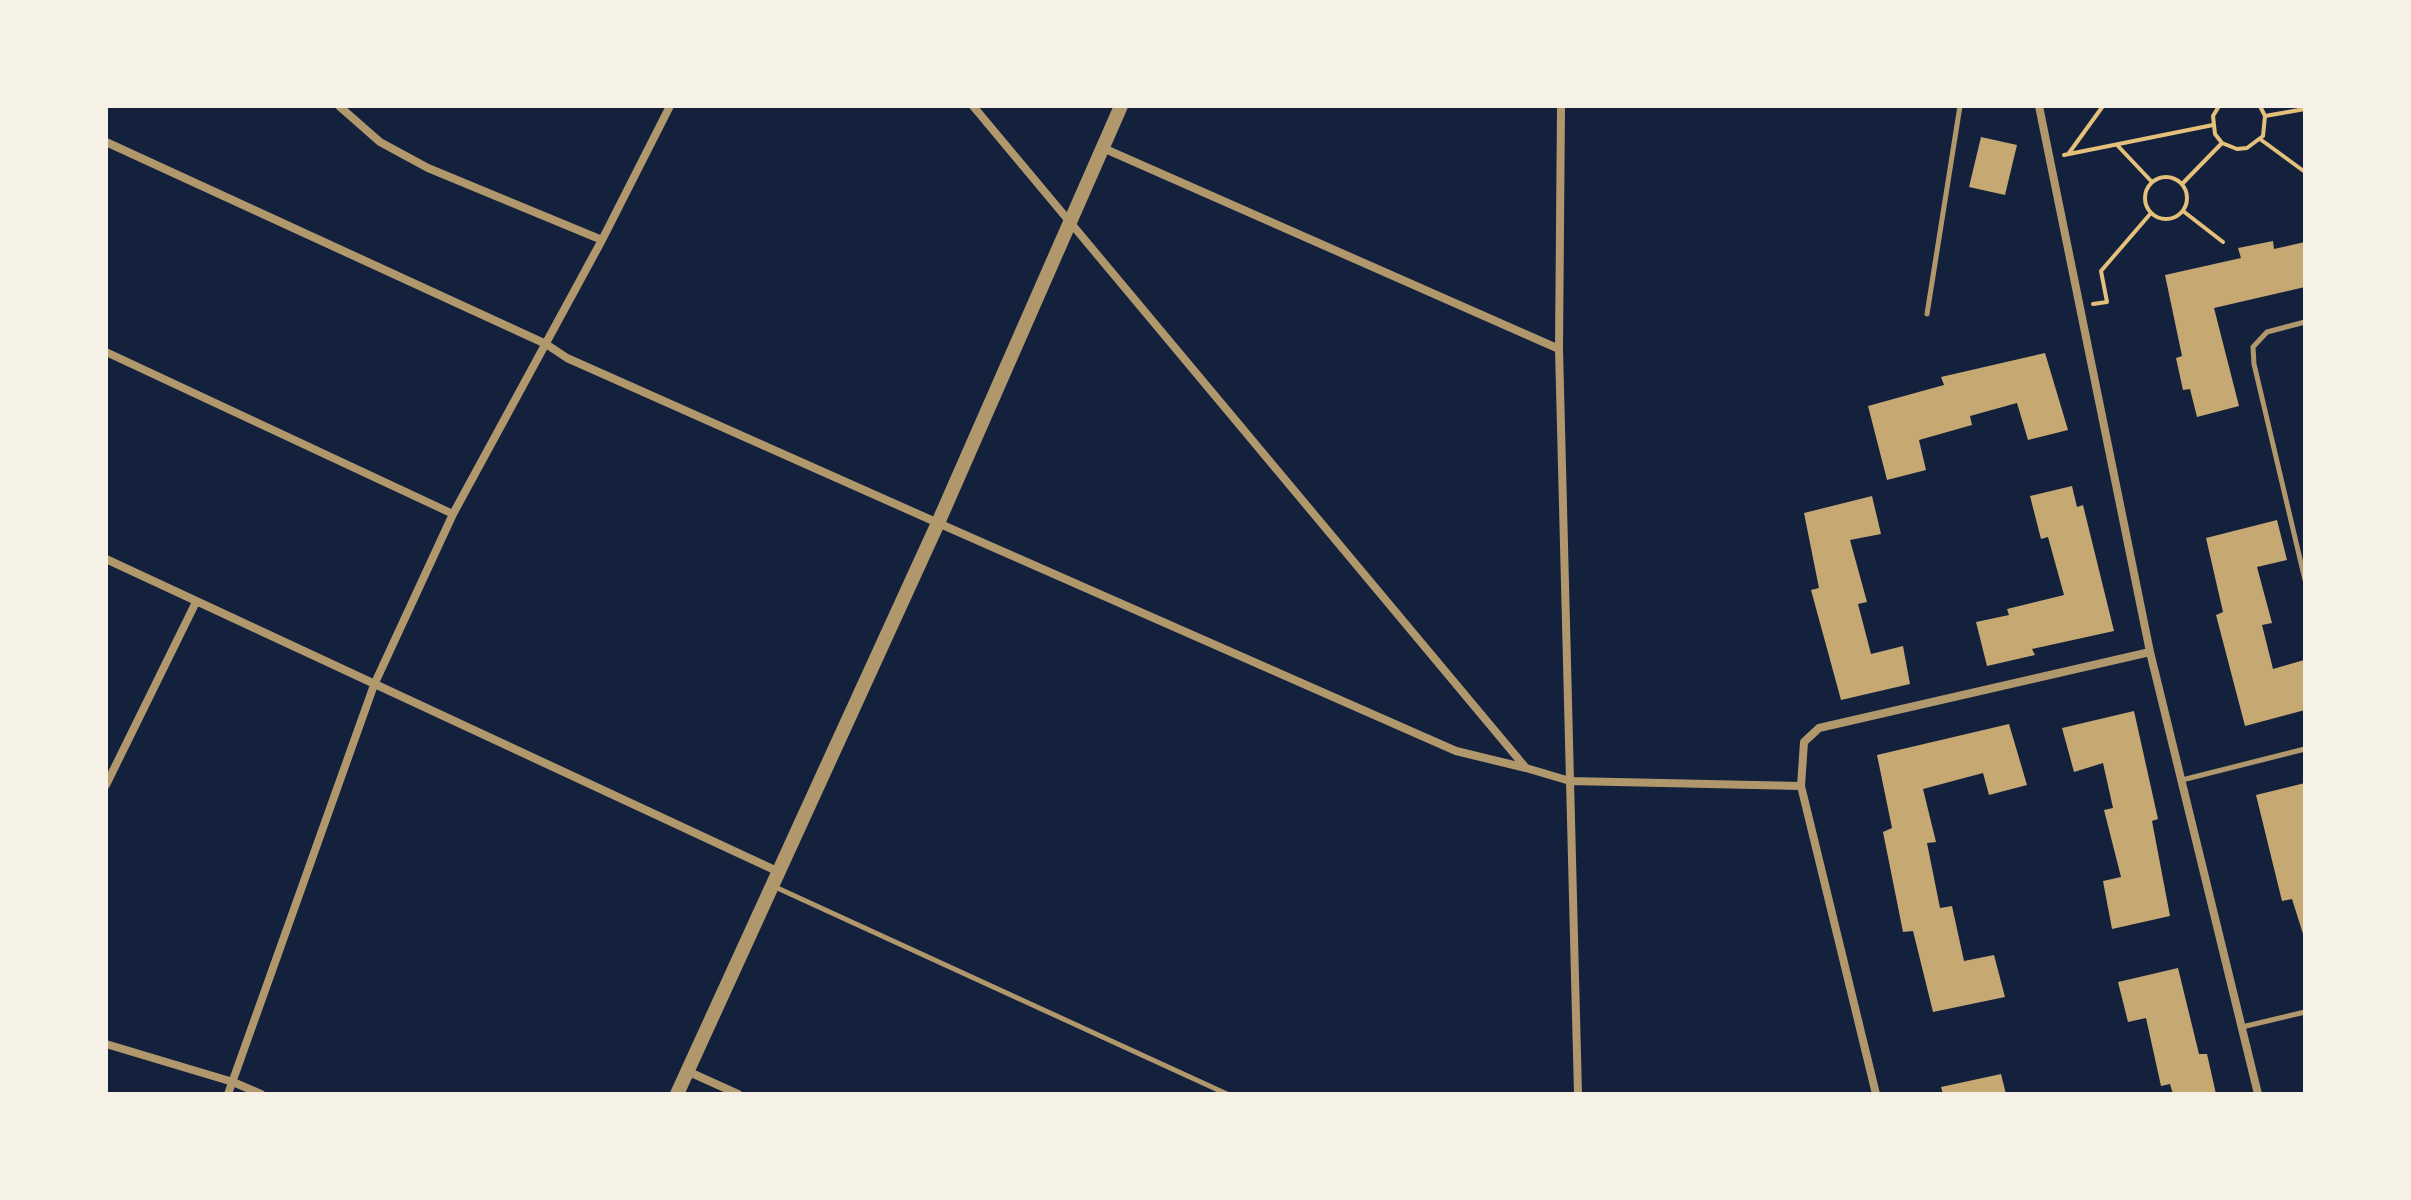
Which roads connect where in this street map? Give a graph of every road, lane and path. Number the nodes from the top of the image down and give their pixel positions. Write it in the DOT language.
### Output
graph roads {
  1 [pos="339,106"];
  2 [pos="670,106"];
  3 [pos="973,106"];
  4 [pos="1121,106"];
  5 [pos="1561,106"];
  6 [pos="1960,106"];
  7 [pos="2036,106"];
  8 [pos="2103,106"];
  9 [pos="2260,106"];
  10 [pos="2217,107"];
  11 [pos="2305,109"];
  12 [pos="2265,116"];
  13 [pos="2213,125"];
  14 [pos="2260,139"];
  15 [pos="106,142"];
  16 [pos="2222,143"];
  17 [pos="2117,145"];
  18 [pos="1103,148"];
  19 [pos="2068,155"];
  20 [pos="2050,157"];
  21 [pos="2305,172"];
  22 [pos="2152,182"];
  23 [pos="2182,184"];
  24 [pos="2183,211"];
  25 [pos="2151,213"];
  26 [pos="1071,222"];
  27 [pos="602,240"];
  28 [pos="2223,242"];
  29 [pos="2081,307"];
  30 [pos="1927,314"];
  31 [pos="2305,322"];
  32 [pos="546,344"];
  33 [pos="1559,349"];
  34 [pos="106,352"];
  35 [pos="453,514"];
  36 [pos="938,523"];
  37 [pos="106,559"];
  38 [pos="2305,580"];
  39 [pos="196,602"];
  40 [pos="2150,652"];
  41 [pos="374,685"];
  42 [pos="2305,749"];
  43 [pos="1526,768"];
  44 [pos="2182,780"];
  45 [pos="1570,781"];
  46 [pos="106,785"];
  47 [pos="1801,786"];
  48 [pos="776,879"];
  49 [pos="2305,1012"];
  50 [pos="2242,1027"];
  51 [pos="106,1044"];
  52 [pos="687,1071"];
  53 [pos="233,1082"];
  54 [pos="228,1094"];
  55 [pos="261,1094"];
  56 [pos="677,1094"];
  57 [pos="738,1094"];
  58 [pos="1227,1094"];
  59 [pos="1578,1094"];
  60 [pos="1876,1094"];
  61 [pos="2258,1094"];
  1 -- 27 [label="street"];
  2 -- 27 [label="street"];
  3 -- 26 [label="street"];
  4 -- 18 [label="street"];
  5 -- 33 [label="street"];
  6 -- 30 [label="lane"];
  7 -- 20 [label="street"];
  8 -- 19 [label="path"];
  9 -- 12 [label="path"];
  10 -- 13 [label="path"];
  11 -- 12 [label="path"];
  12 -- 14 [label="path"];
  13 -- 16 [label="path"];
  13 -- 17 [label="path"];
  14 -- 16 [label="path"];
  14 -- 21 [label="path"];
  15 -- 32 [label="street"];
  16 -- 23 [label="path"];
  17 -- 19 [label="path"];
  17 -- 22 [label="path"];
  18 -- 26 [label="street"];
  18 -- 33 [label="street"];
  19 -- 20 [label="path"];
  20 -- 29 [label="street"];
  22 -- 23 [label="path"];
  22 -- 25 [label="path"];
  23 -- 24 [label="path"];
  24 -- 25 [label="path"];
  24 -- 28 [label="path"];
  25 -- 29 [label="path"];
  26 -- 36 [label="street"];
  26 -- 43 [label="street"];
  27 -- 32 [label="street"];
  29 -- 40 [label="street"];
  31 -- 38 [label="lane"];
  32 -- 35 [label="street"];
  32 -- 36 [label="street"];
  33 -- 45 [label="street"];
  34 -- 35 [label="street"];
  35 -- 41 [label="street"];
  36 -- 43 [label="street"];
  36 -- 48 [label="street"];
  37 -- 39 [label="street"];
  39 -- 41 [label="street"];
  39 -- 46 [label="street"];
  40 -- 44 [label="street"];
  40 -- 47 [label="street"];
  41 -- 48 [label="street"];
  41 -- 53 [label="street"];
  42 -- 44 [label="lane"];
  43 -- 45 [label="street"];
  44 -- 50 [label="street"];
  45 -- 47 [label="street"];
  45 -- 59 [label="street"];
  47 -- 60 [label="street"];
  48 -- 52 [label="street"];
  48 -- 58 [label="lane"];
  49 -- 50 [label="lane"];
  50 -- 61 [label="street"];
  51 -- 53 [label="street"];
  52 -- 56 [label="street"];
  52 -- 57 [label="street"];
  53 -- 54 [label="street"];
  53 -- 55 [label="street"];
}
